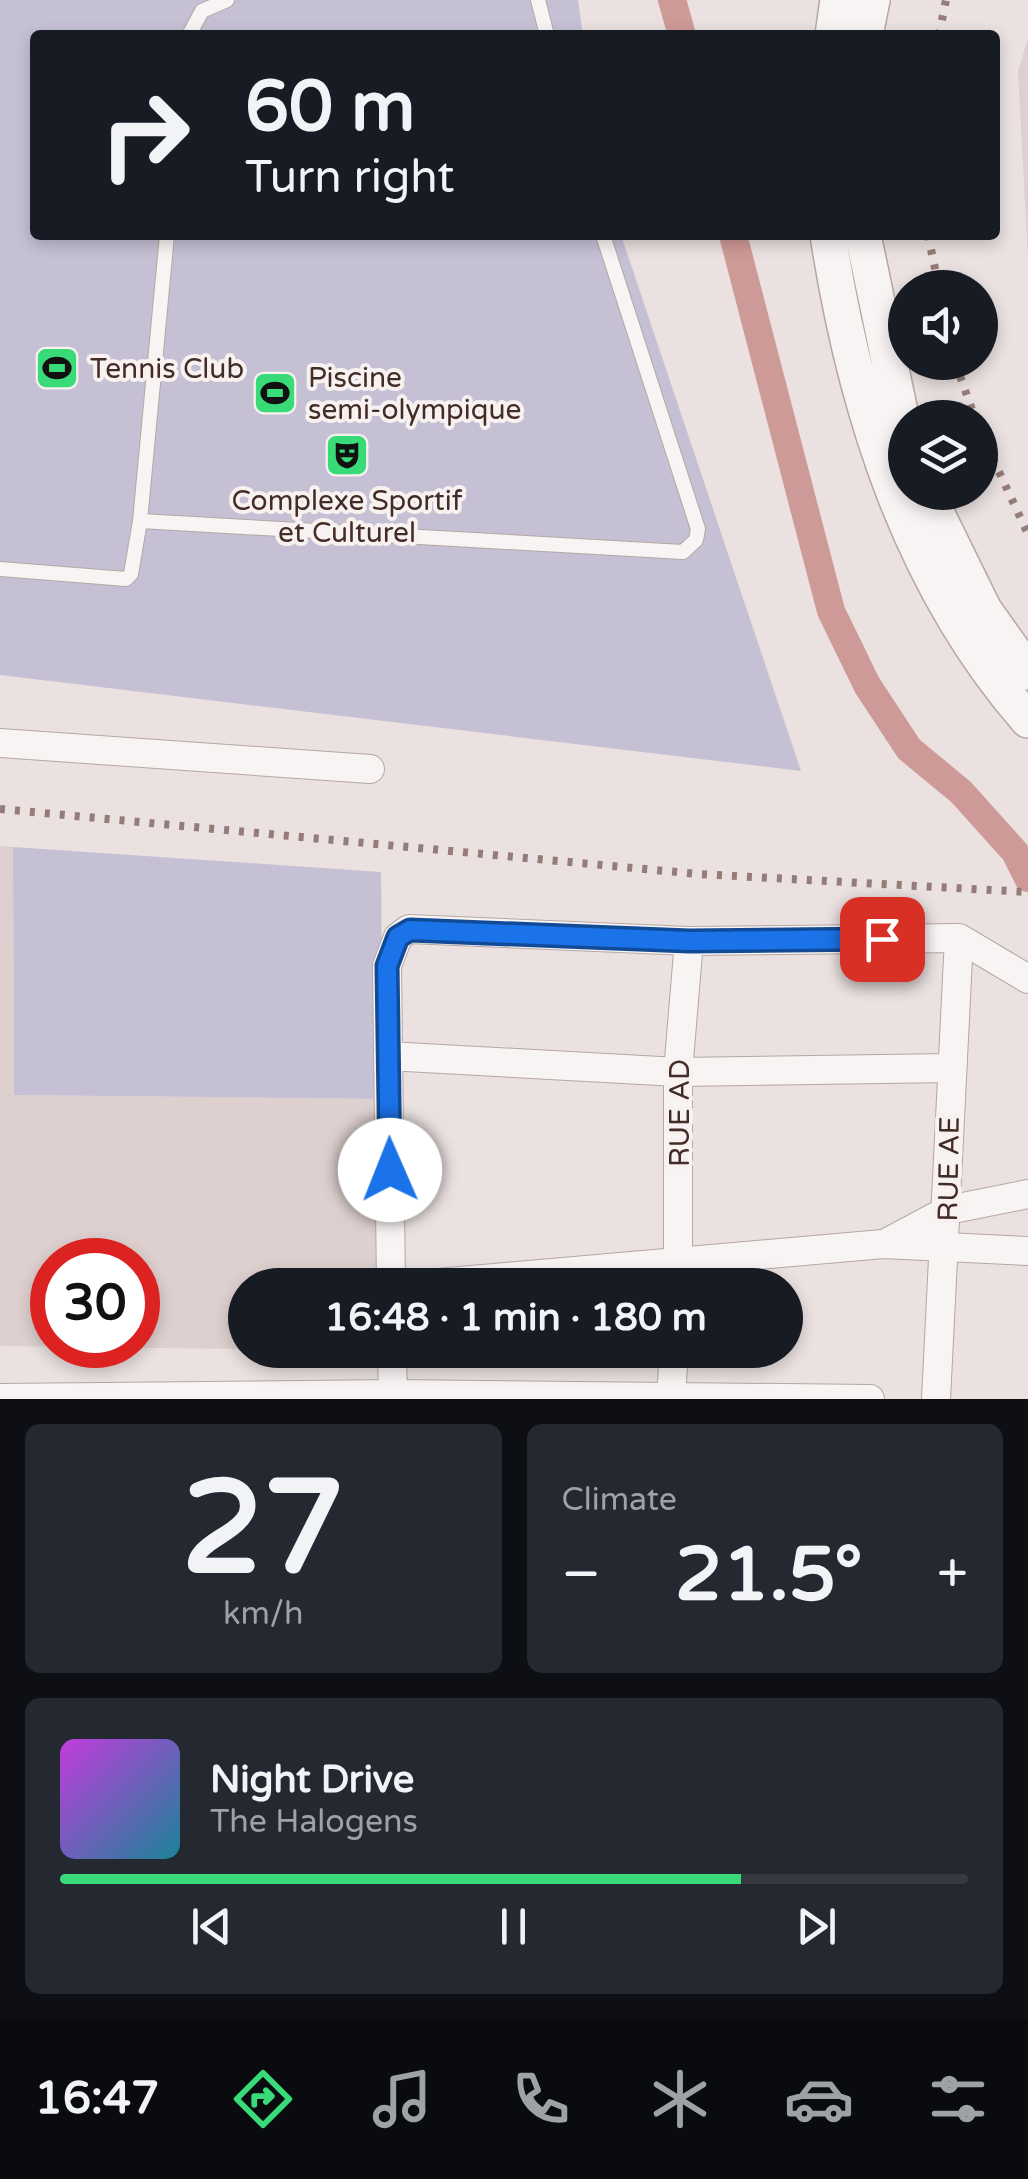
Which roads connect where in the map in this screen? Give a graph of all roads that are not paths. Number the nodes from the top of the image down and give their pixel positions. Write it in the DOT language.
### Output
graph roads {
  1 [pos="226,0"];
  2 [pos="538,0"];
  3 [pos="838,0"];
  4 [pos="872,0"];
  5 [pos="192,30"];
  6 [pos="546,30"];
  7 [pos="833,30"];
  8 [pos="866,30"];
  9 [pos="167,240"];
  10 [pos="605,240"];
  11 [pos="829,240"];
  12 [pos="864,240"];
  13 [pos="897,400"];
  14 [pos="935,510"];
  15 [pos="140,521"];
  16 [pos="0,570"];
  17 [pos="1028,672"];
  18 [pos="1028,720"];
  19 [pos="0,743"];
  20 [pos="370,769"];
  21 [pos="959,938"];
  22 [pos="689,941"];
  23 [pos="1028,979"];
  24 [pos="388,1056"];
  25 [pos="950,1068"];
  26 [pos="678,1072"];
  27 [pos="1028,1194"];
  28 [pos="948,1210"];
  29 [pos="883,1244"];
  30 [pos="945,1249"];
  31 [pos="1028,1251"];
  32 [pos="392,1268"];
  33 [pos="679,1268"];
  34 [pos="720,1268"];
  35 [pos="392,1368"];
  36 [pos="673,1368"];
  37 [pos="393,1396"];
  38 [pos="671,1397"];
  39 [pos="0,1398"];
  40 [pos="870,1399"];
  41 [pos="936,1399"];
  1 -- 5 [label="lane"];
  2 -- 6 [label="lane"];
  3 -- 7 [label="street"];
  4 -- 8 [label="street"];
  9 -- 15 [label="lane"];
  10 -- 15 [label="lane"];
  11 -- 18 [label="street"];
  12 -- 13 [label="street"];
  14 -- 17 [label="street"];
  15 -- 16 [label="lane"];
  19 -- 20 [label="street"];
  21 -- 22 [label="street"];
  21 -- 23 [label="street"];
  21 -- 25 [label="street, RUE AE"];
  22 -- 24 [label="street"];
  22 -- 26 [label="street, RUE AD"];
  24 -- 26 [label="street"];
  24 -- 32 [label="street"];
  25 -- 26 [label="street"];
  25 -- 28 [label="street, RUE AE"];
  26 -- 33 [label="street, RUE AD"];
  27 -- 28 [label="street"];
  28 -- 29 [label="street"];
  28 -- 30 [label="street, RUE AE"];
  29 -- 30 [label="street"];
  29 -- 34 [label="street"];
  30 -- 31 [label="street"];
  30 -- 41 [label="street, RUE AE"];
  35 -- 37 [label="street"];
  36 -- 38 [label="street"];
  37 -- 38 [label="street"];
  37 -- 39 [label="street"];
  38 -- 40 [label="street"];
}
